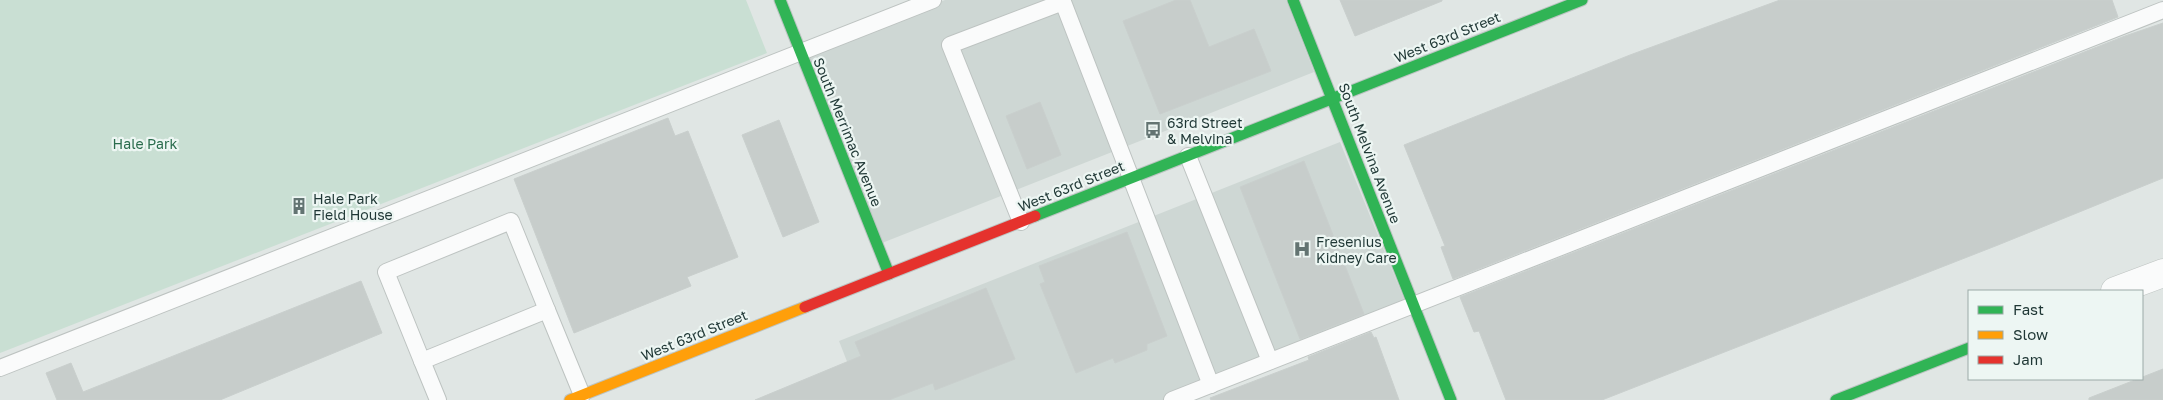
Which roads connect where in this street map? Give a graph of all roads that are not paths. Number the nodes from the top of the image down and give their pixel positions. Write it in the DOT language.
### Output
graph roads {
  1 [pos="780,0"];
  2 [pos="933,0"];
  3 [pos="1293,0"];
  4 [pos="1582,0"];
  5 [pos="2163,10"];
  6 [pos="801,52"];
  7 [pos="1332,99"];
  8 [pos="1188,156"];
  9 [pos="1132,178"];
  10 [pos="1021,222"];
  11 [pos="2163,273"];
  12 [pos="889,274"];
  13 [pos="2118,290"];
  14 [pos="1413,305"];
  15 [pos="547,310"];
  16 [pos="1968,348"];
  17 [pos="422,361"];
  18 [pos="1270,361"];
  19 [pos="0,368"];
  20 [pos="1212,385"];
  21 [pos="576,398"];
  22 [pos="438,400"];
  23 [pos="1172,400"];
  24 [pos="1451,400"];
  25 [pos="1836,400"];
  1 -- 6 [label="main road, South Merrimac Avenue"];
  2 -- 6 [label="lane"];
  3 -- 7 [label="main road, South Melvina Avenue"];
  4 -- 7 [label="main road, West 63rd Street"];
  5 -- 14 [label="lane"];
  6 -- 12 [label="main road, South Merrimac Avenue"];
  6 -- 19 [label="lane"];
  7 -- 8 [label="main road, West 63rd Street"];
  7 -- 14 [label="main road, South Melvina Avenue"];
  8 -- 9 [label="main road, West 63rd Street"];
  8 -- 18 [label="lane"];
  9 -- 10 [label="main road, West 63rd Street"];
  9 -- 10 [label="lane"];
  9 -- 20 [label="lane"];
  10 -- 12 [label="main road, West 63rd Street"];
  11 -- 13 [label="street"];
  12 -- 21 [label="main road, West 63rd Street"];
  14 -- 18 [label="lane"];
  14 -- 24 [label="main road, South Melvina Avenue"];
  15 -- 17 [label="lane"];
  15 -- 17 [label="lane"];
  15 -- 21 [label="lane"];
  16 -- 25 [label="main road"];
  17 -- 22 [label="lane"];
  18 -- 20 [label="lane"];
  20 -- 23 [label="lane"];
}
